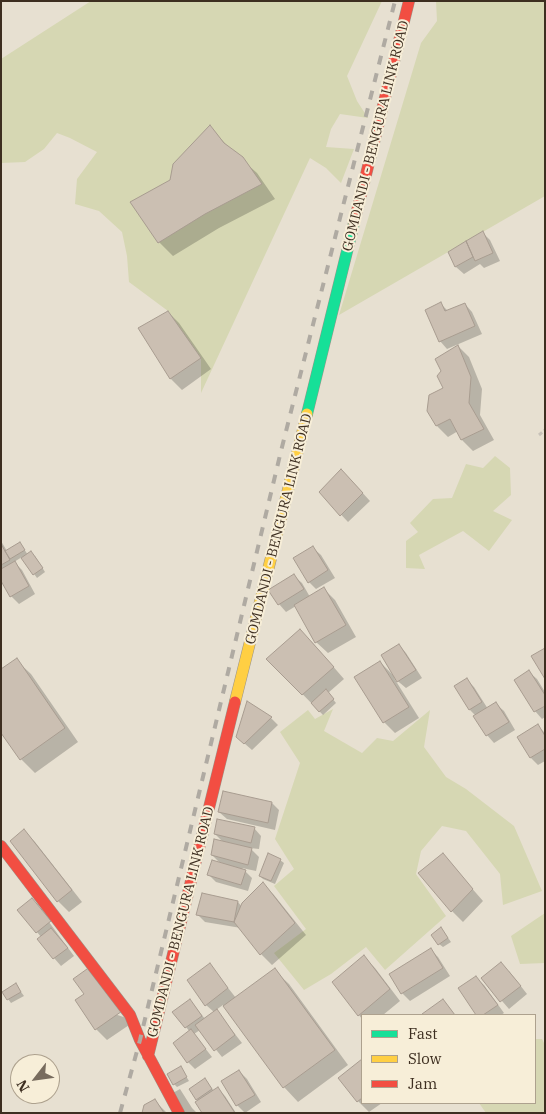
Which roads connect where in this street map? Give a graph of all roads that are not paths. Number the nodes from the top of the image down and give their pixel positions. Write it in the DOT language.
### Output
graph roads {
  1 [pos="410,1"];
  2 [pos="1,846"];
  3 [pos="148,1056"];
  4 [pos="179,1113"];
  1 -- 3 [label="main road, GOMDANDI - BENGURA LINK ROAD"];
  2 -- 3 [label="main road"];
  3 -- 4 [label="main road"];
}
